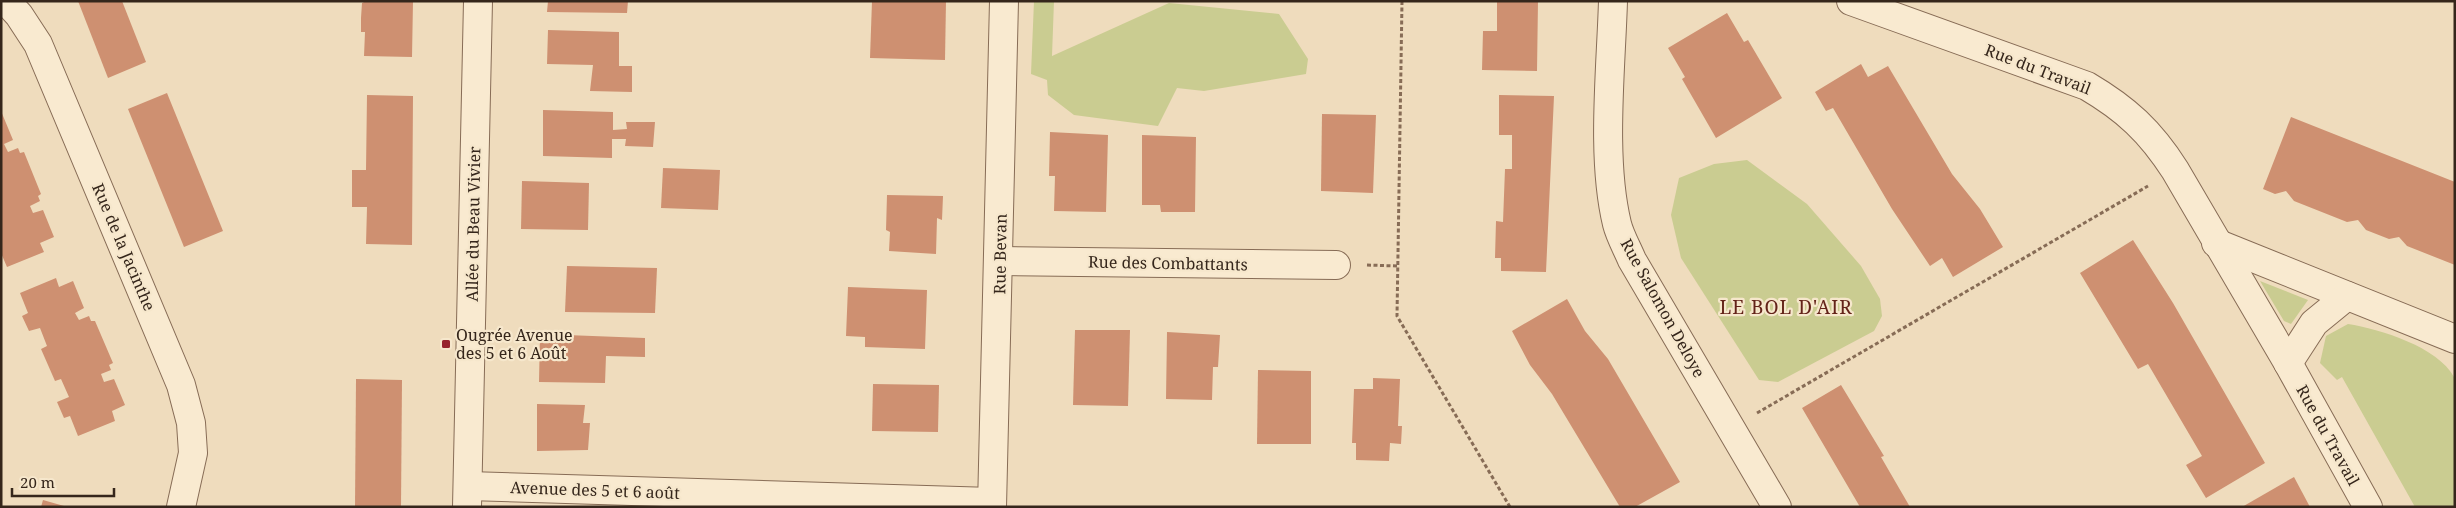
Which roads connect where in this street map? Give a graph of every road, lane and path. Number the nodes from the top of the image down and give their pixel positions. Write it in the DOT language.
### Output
graph roads {
  1 [pos="6,1"];
  2 [pos="478,1"];
  3 [pos="1004,1"];
  4 [pos="1402,1"];
  5 [pos="1613,1"];
  6 [pos="1851,1"];
  7 [pos="2175,170"];
  8 [pos="2216,243"];
  9 [pos="1000,261"];
  10 [pos="1336,265"];
  11 [pos="2347,296"];
  12 [pos="2455,339"];
  13 [pos="2288,363"];
  14 [pos="1731,428"];
  15 [pos="467,496"];
  16 [pos="992,504"];
  17 [pos="180,507"];
  18 [pos="1510,507"];
  19 [pos="1777,507"];
  20 [pos="2368,507"];
  1 -- 17 [label="street, Rue de la Jacinthe"];
  2 -- 15 [label="street, Allée du Beau Vivier"];
  3 -- 9 [label="street, Rue Bevan"];
  4 -- 18 [label="path"];
  5 -- 14 [label="street, Rue Salomon Deloye"];
  6 -- 7 [label="street, Rue du Travail"];
  7 -- 8 [label="street, Rue du Travail"];
  7 -- 14 [label="path"];
  8 -- 11 [label="street"];
  8 -- 13 [label="street, Rue du Travail"];
  9 -- 10 [label="street, Rue des Combattants"];
  9 -- 16 [label="street, Rue Bevan"];
  11 -- 12 [label="street"];
  11 -- 13 [label="street"];
  13 -- 20 [label="street, Rue du Travail"];
  14 -- 19 [label="street, Rue Salomon Deloye"];
  15 -- 16 [label="street, Avenue des 5 et 6 août"];
}
